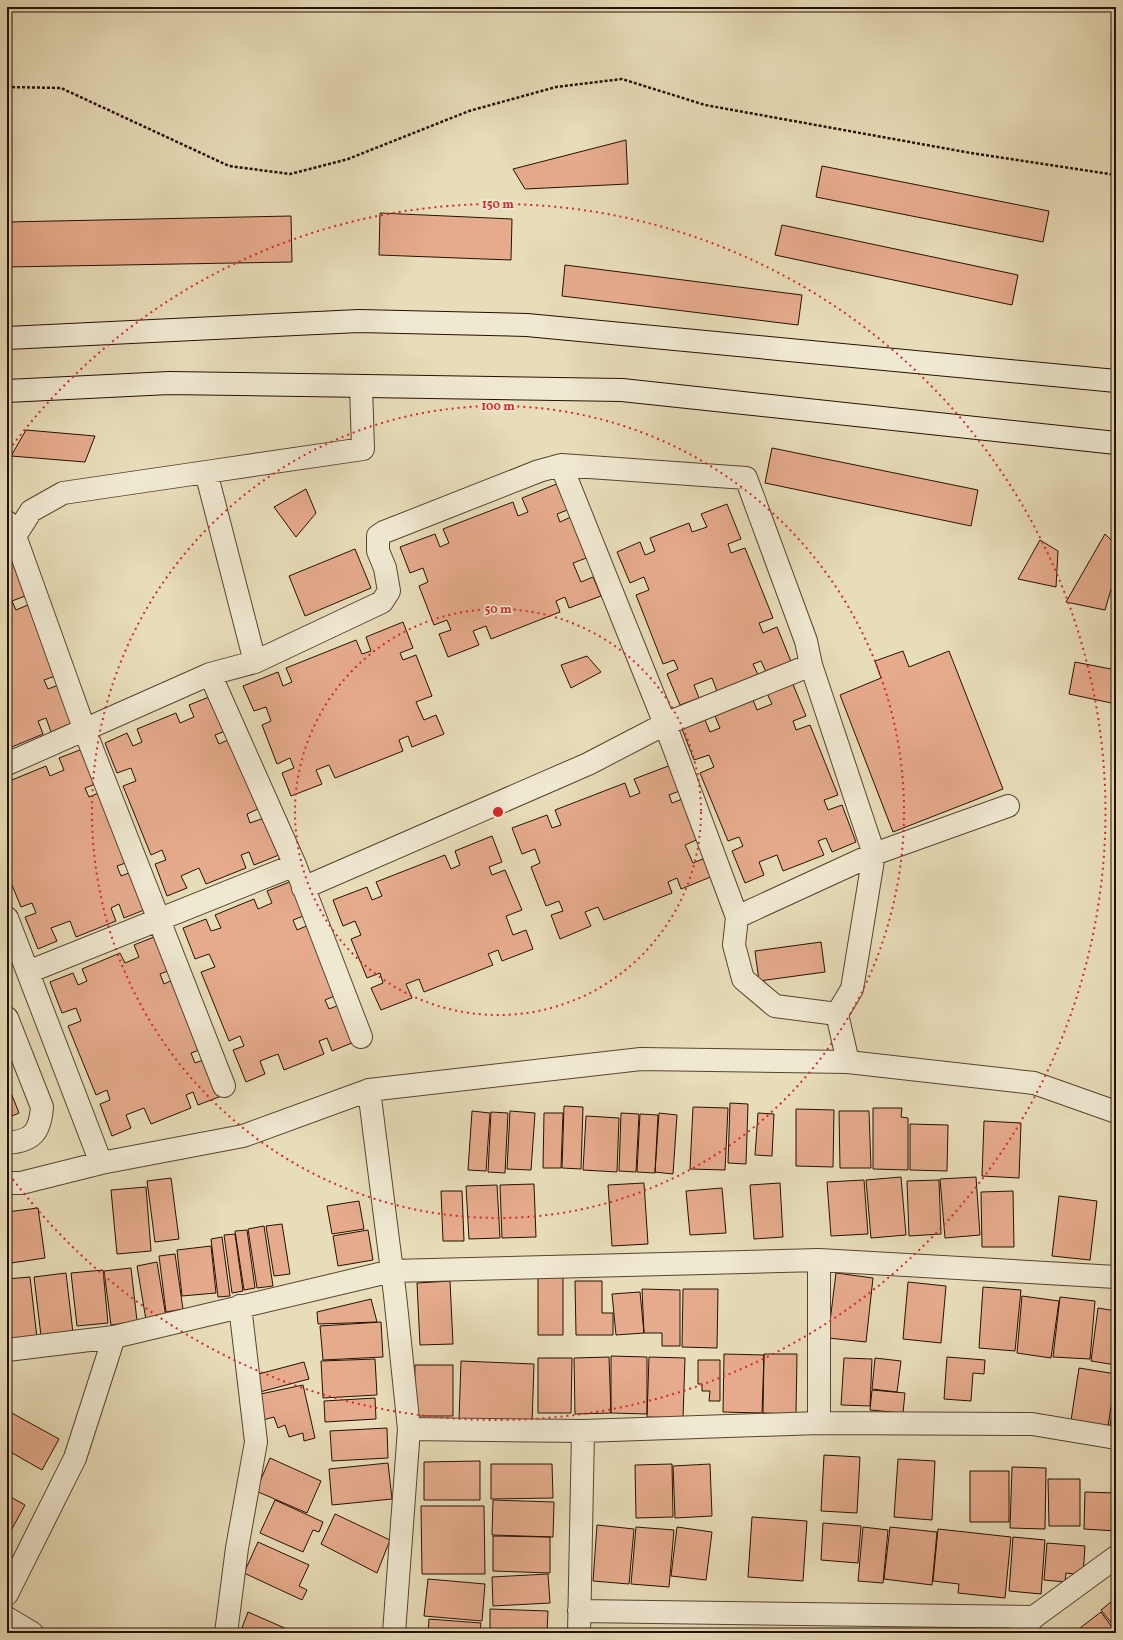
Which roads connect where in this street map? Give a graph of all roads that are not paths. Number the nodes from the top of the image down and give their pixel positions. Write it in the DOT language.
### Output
graph roads {
  1 [pos="7,338"];
  2 [pos="1116,381"];
  3 [pos="361,386"];
  4 [pos="7,391"];
  5 [pos="1116,443"];
  6 [pos="560,465"];
  7 [pos="206,472"];
  8 [pos="10,533"];
  9 [pos="255,662"];
  10 [pos="811,665"];
  11 [pos="210,674"];
  12 [pos="665,724"];
  13 [pos="84,731"];
  14 [pos="7,764"];
  15 [pos="1008,806"];
  16 [pos="874,854"];
  17 [pos="295,865"];
  18 [pos="303,888"];
  19 [pos="738,917"];
  20 [pos="7,918"];
  21 [pos="159,920"];
  22 [pos="28,972"];
  23 [pos="837,1014"];
  24 [pos="7,1018"];
  25 [pos="361,1037"];
  26 [pos="848,1062"];
  27 [pos="224,1086"];
  28 [pos="369,1090"];
  29 [pos="1116,1112"];
  30 [pos="7,1143"];
  31 [pos="101,1163"];
  32 [pos="7,1183"];
  33 [pos="819,1260"];
  34 [pos="392,1271"];
  35 [pos="1116,1277"];
  36 [pos="240,1306"];
  37 [pos="114,1337"];
  38 [pos="7,1350"];
  39 [pos="820,1423"];
  40 [pos="409,1429"];
  41 [pos="583,1431"];
  42 [pos="1116,1438"];
  43 [pos="1116,1557"];
  44 [pos="7,1594"];
  45 [pos="579,1611"];
  46 [pos="1034,1617"];
  47 [pos="7,1618"];
  48 [pos="32,1633"];
  49 [pos="226,1633"];
  50 [pos="394,1633"];
  51 [pos="579,1633"];
  52 [pos="1020,1633"];
  1 -- 2 [label="street"];
  3 -- 4 [label="street"];
  3 -- 5 [label="street"];
  3 -- 7 [label="street"];
  6 -- 9 [label="street"];
  6 -- 10 [label="street"];
  6 -- 12 [label="street"];
  7 -- 8 [label="street"];
  7 -- 9 [label="street"];
  8 -- 13 [label="street"];
  9 -- 11 [label="street"];
  10 -- 12 [label="street"];
  10 -- 16 [label="street"];
  11 -- 13 [label="street"];
  11 -- 17 [label="street"];
  12 -- 18 [label="street"];
  12 -- 19 [label="street"];
  13 -- 14 [label="street"];
  13 -- 21 [label="street"];
  15 -- 16 [label="street"];
  16 -- 19 [label="street"];
  16 -- 23 [label="street"];
  17 -- 18 [label="street"];
  17 -- 21 [label="street"];
  18 -- 25 [label="street"];
  19 -- 23 [label="street"];
  20 -- 22 [label="street"];
  21 -- 22 [label="street"];
  21 -- 27 [label="street"];
  22 -- 31 [label="street"];
  23 -- 26 [label="street"];
  24 -- 30 [label="street"];
  26 -- 28 [label="street"];
  26 -- 29 [label="street"];
  28 -- 31 [label="street"];
  28 -- 34 [label="street"];
  31 -- 32 [label="street"];
  33 -- 34 [label="street"];
  33 -- 35 [label="street"];
  33 -- 39 [label="street"];
  34 -- 36 [label="street"];
  34 -- 40 [label="street"];
  36 -- 37 [label="street"];
  36 -- 49 [label="street"];
  37 -- 38 [label="street"];
  37 -- 44 [label="street"];
  39 -- 41 [label="street"];
  39 -- 42 [label="street"];
  40 -- 41 [label="street"];
  40 -- 50 [label="street"];
  41 -- 45 [label="street"];
  43 -- 46 [label="street"];
  45 -- 46 [label="street"];
  45 -- 51 [label="street"];
  46 -- 52 [label="street"];
  47 -- 48 [label="street"];
}
